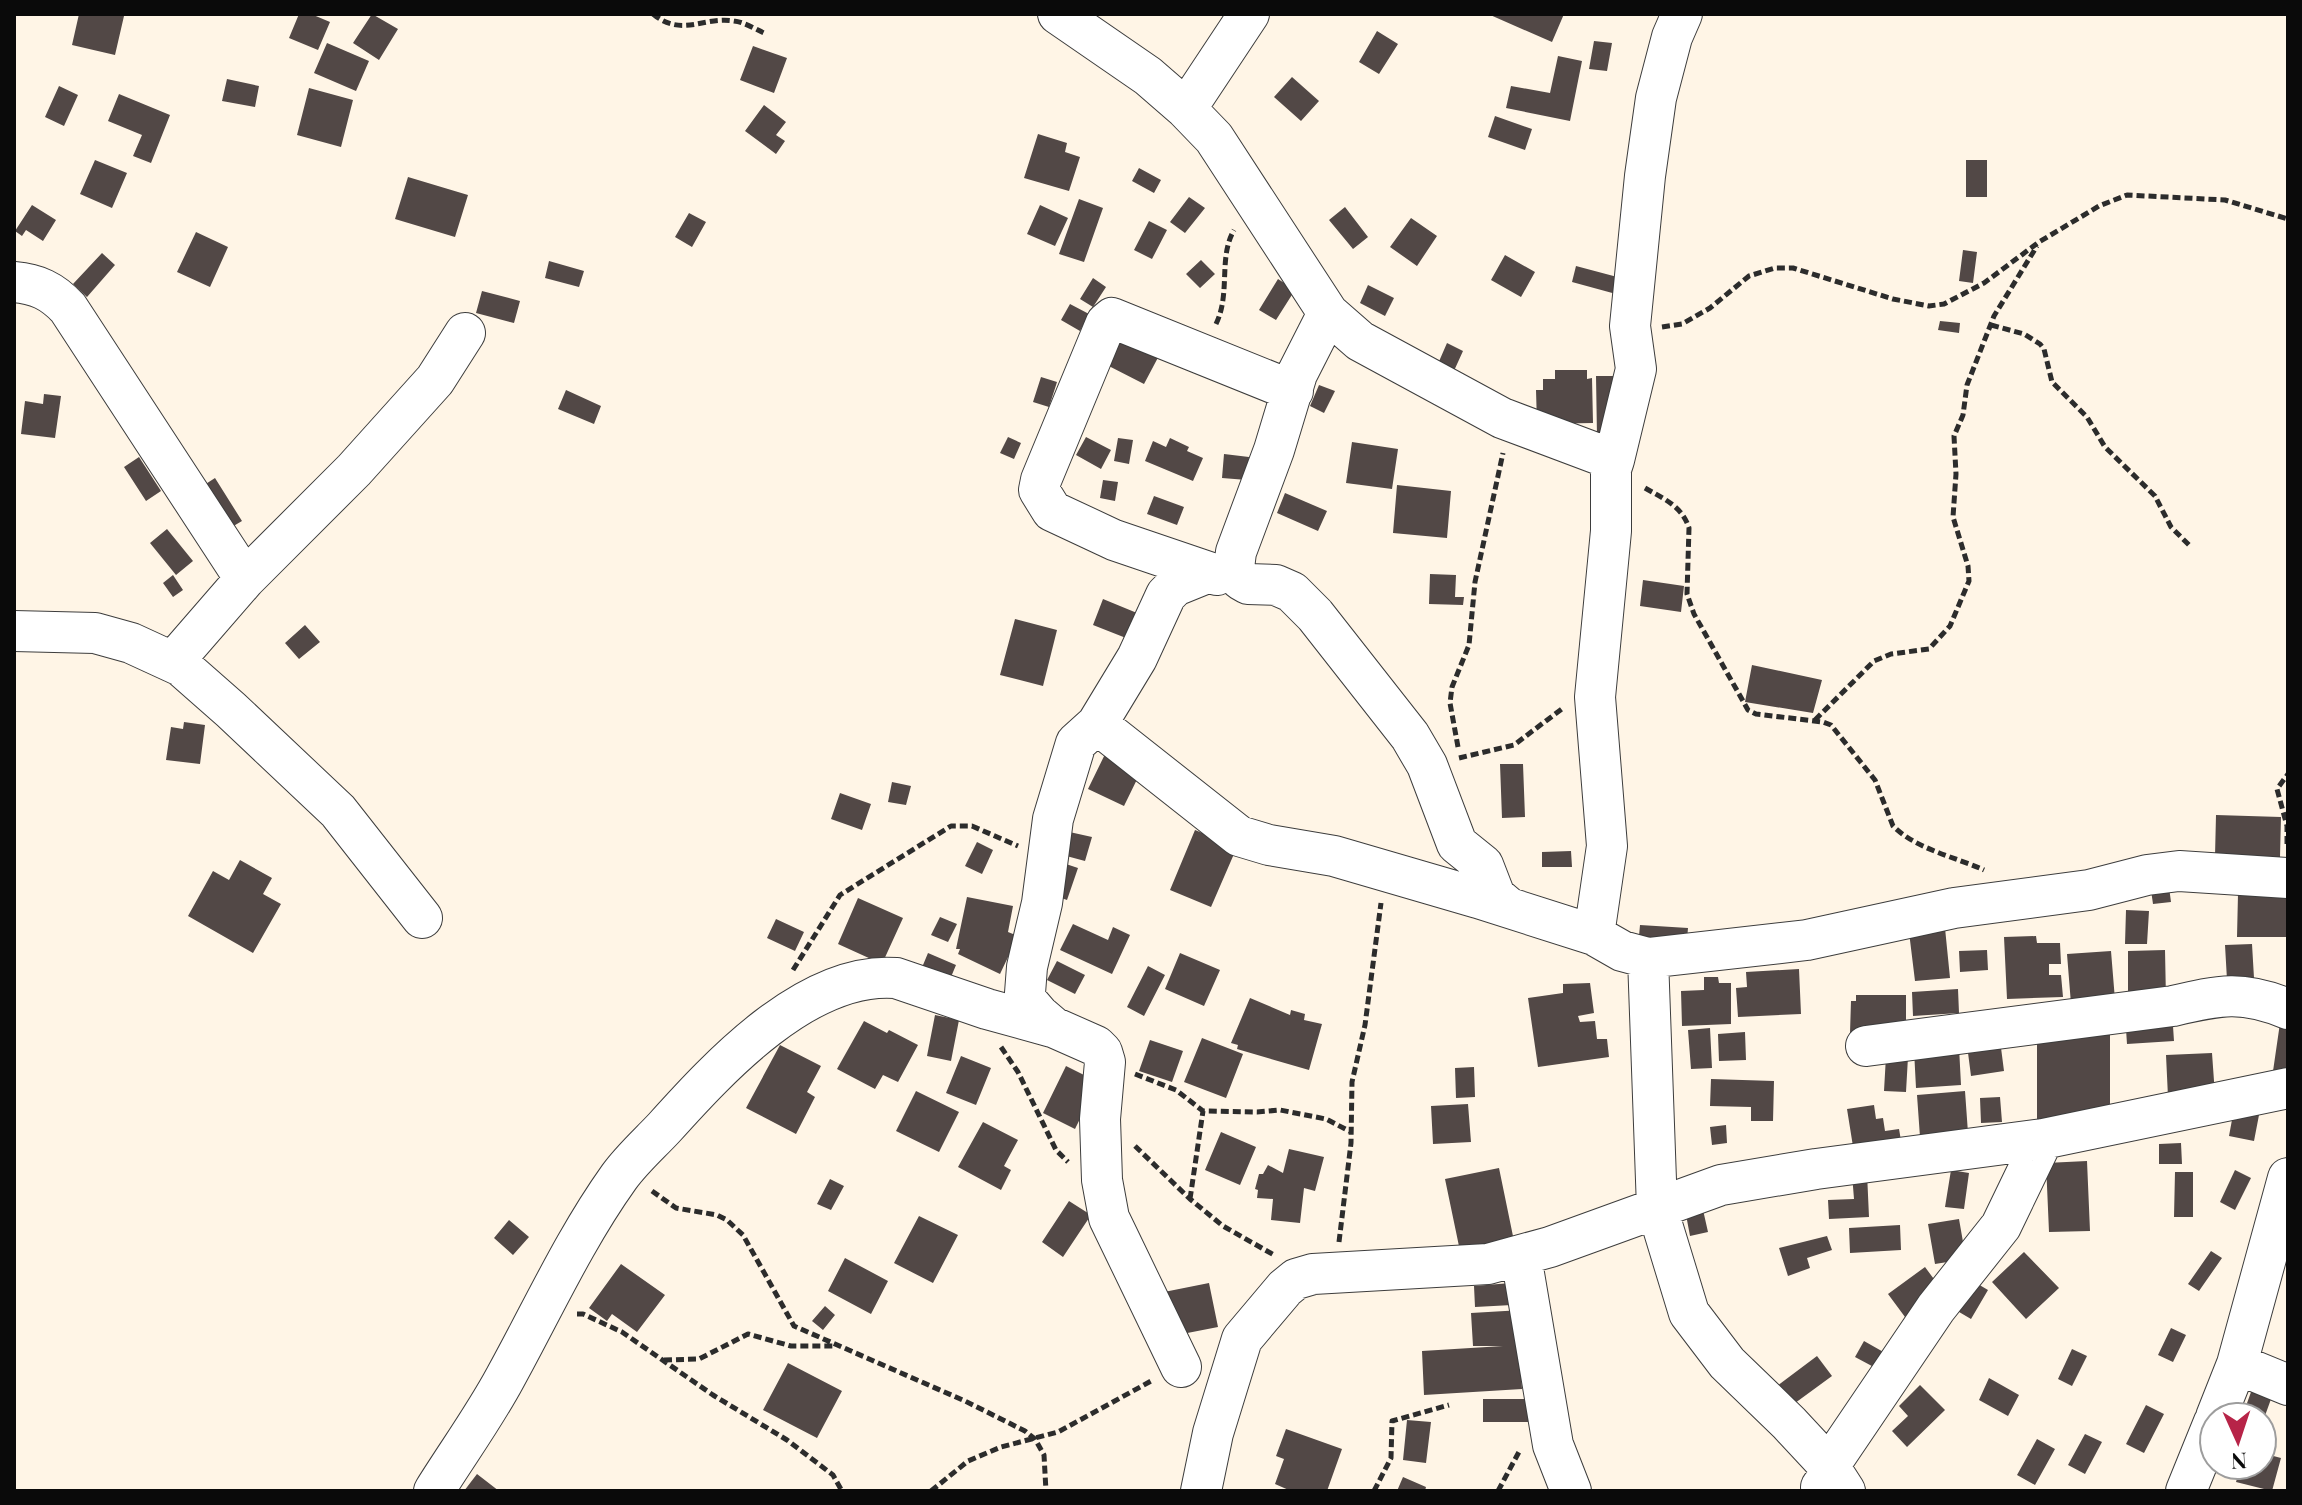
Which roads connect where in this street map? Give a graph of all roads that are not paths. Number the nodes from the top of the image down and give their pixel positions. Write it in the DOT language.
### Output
graph roads {
  1 [pos="1058,14"];
  2 [pos="1249,14"];
  3 [pos="1682,14"];
  4 [pos="1186,109"];
  5 [pos="14,282"];
  6 [pos="1328,313"];
  7 [pos="465,333"];
  8 [pos="1293,391"];
  9 [pos="1612,464"];
  10 [pos="1224,577"];
  11 [pos="245,579"];
  12 [pos="14,631"];
  13 [pos="173,662"];
  14 [pos="1097,724"];
  15 [pos="2288,878"];
  16 [pos="1508,907"];
  17 [pos="422,918"];
  18 [pos="1594,935"];
  19 [pos="1648,958"];
  20 [pos="2288,1009"];
  21 [pos="1053,1027"];
  22 [pos="1866,1046"];
  23 [pos="2288,1088"];
  24 [pos="2043,1139"];
  25 [pos="2286,1194"];
  26 [pos="1657,1208"];
  27 [pos="1521,1256"];
  28 [pos="2237,1364"];
  29 [pos="1181,1367"];
  30 [pos="2288,1385"];
  31 [pos="2222,1401"];
  32 [pos="2198,1461"];
  33 [pos="1830,1483"];
  34 [pos="434,1491"];
  35 [pos="1201,1491"];
  36 [pos="1571,1491"];
  37 [pos="2186,1491"];
  1 -- 4 [label="street"];
  2 -- 4 [label="street"];
  3 -- 9 [label="street"];
  4 -- 6 [label="street"];
  5 -- 11 [label="street"];
  6 -- 8 [label="street"];
  6 -- 9 [label="street"];
  7 -- 11 [label="street"];
  8 -- 10 [label="street"];
  8 -- 10 [label="street"];
  9 -- 18 [label="street"];
  10 -- 14 [label="street"];
  10 -- 16 [label="street"];
  11 -- 13 [label="street"];
  12 -- 13 [label="street"];
  13 -- 17 [label="street"];
  14 -- 16 [label="street"];
  14 -- 21 [label="street"];
  15 -- 19 [label="street"];
  16 -- 18 [label="street"];
  18 -- 19 [label="street"];
  19 -- 26 [label="street"];
  20 -- 22 [label="street"];
  21 -- 29 [label="street"];
  21 -- 34 [label="street"];
  23 -- 24 [label="street"];
  24 -- 26 [label="street"];
  24 -- 33 [label="street"];
  25 -- 28 [label="street"];
  26 -- 27 [label="street"];
  26 -- 33 [label="street"];
  27 -- 35 [label="street"];
  27 -- 36 [label="street"];
  28 -- 30 [label="street"];
  28 -- 31 [label="street"];
  32 -- 37 [label="street"];
}
